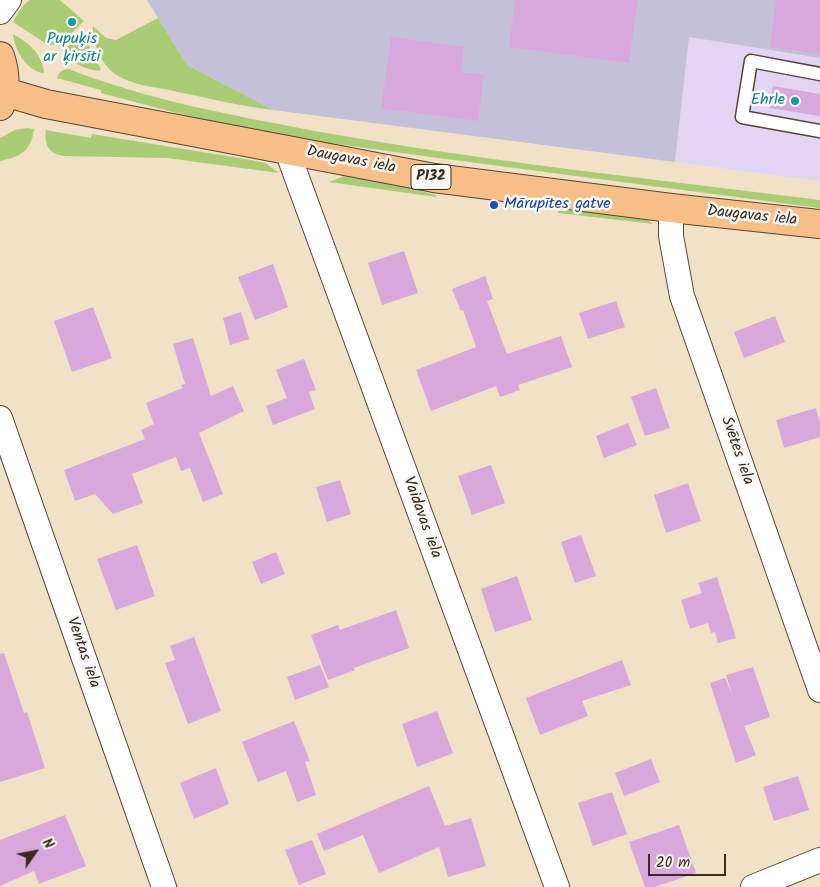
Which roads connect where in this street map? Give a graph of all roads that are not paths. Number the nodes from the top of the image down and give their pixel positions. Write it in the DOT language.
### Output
graph roads {
  1 [pos="9,0"];
  2 [pos="0,12"];
  3 [pos="0,56"];
  4 [pos="820,74"];
  5 [pos="2,99"];
  6 [pos="820,131"];
  7 [pos="286,148"];
  8 [pos="671,208"];
  9 [pos="820,224"];
  10 [pos="0,418"];
  11 [pos="820,690"];
  12 [pos="820,860"];
  13 [pos="164,887"];
  14 [pos="556,887"];
  15 [pos="754,887"];
  1 -- 2 [label="street"];
  3 -- 5 [label="main road, Daugavas iela / P132"];
  4 -- 6 [label="lane"];
  5 -- 7 [label="main road, Daugavas iela / P132"];
  7 -- 8 [label="main road, Daugavas iela / P132"];
  7 -- 14 [label="street, Vaidavas iela"];
  8 -- 9 [label="main road, Daugavas iela / P132"];
  8 -- 11 [label="street, Svētes iela"];
  10 -- 13 [label="street, Ventas iela"];
  12 -- 15 [label="street"];
}
